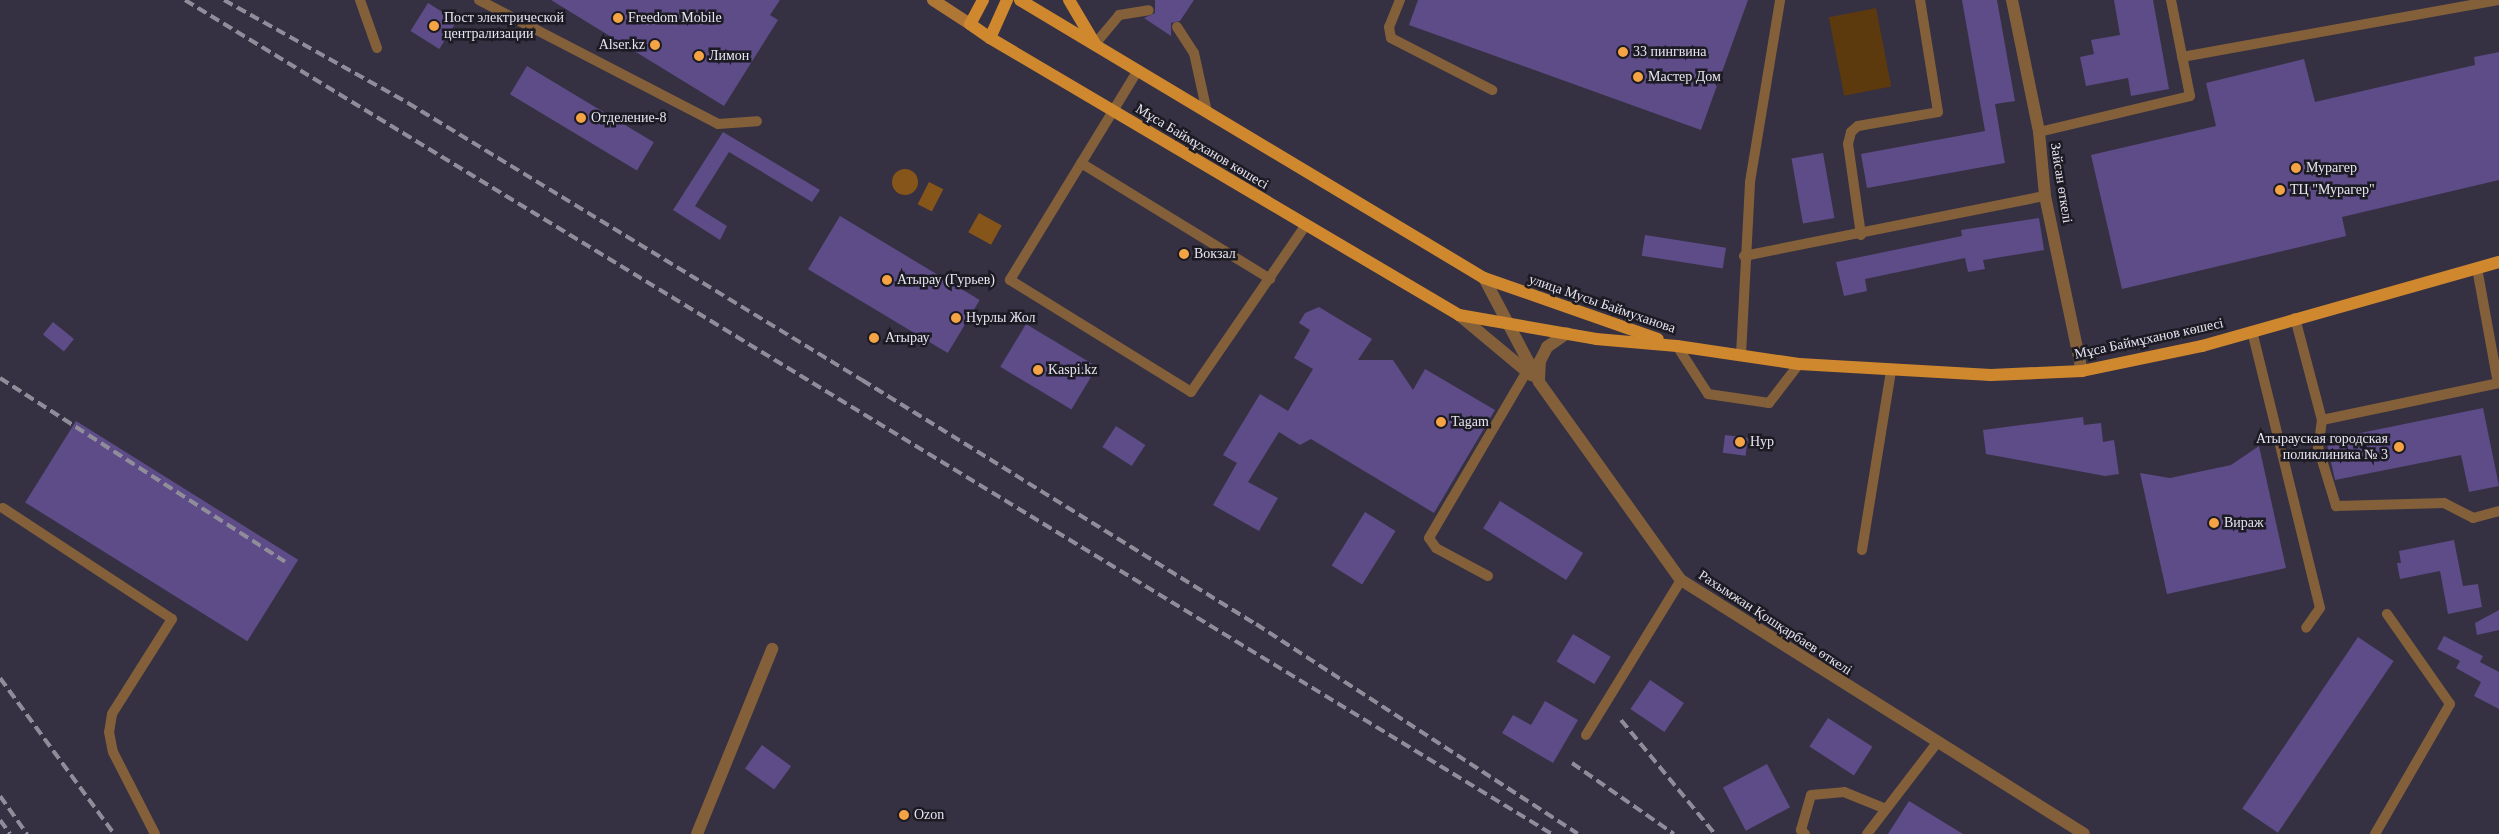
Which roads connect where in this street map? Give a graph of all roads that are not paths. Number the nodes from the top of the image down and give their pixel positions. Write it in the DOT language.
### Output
graph roads {
  1 [pos="360,0"];
  2 [pos="479,0"];
  3 [pos="933,0"];
  4 [pos="983,0"];
  5 [pos="1007,0"];
  6 [pos="1020,0"];
  7 [pos="1070,0"];
  8 [pos="1400,0"];
  9 [pos="1780,0"];
  10 [pos="1920,0"];
  11 [pos="2012,0"];
  12 [pos="2171,0"];
  13 [pos="2499,0"];
  14 [pos="1149,10"];
  15 [pos="970,24"];
  16 [pos="1177,27"];
  17 [pos="990,38"];
  18 [pos="1095,44"];
  19 [pos="376,48"];
  20 [pos="2182,57"];
  21 [pos="1138,70"];
  22 [pos="1492,90"];
  23 [pos="1112,111"];
  24 [pos="1207,112"];
  25 [pos="757,121"];
  26 [pos="2039,132"];
  27 [pos="1081,163"];
  28 [pos="2045,196"];
  29 [pos="1305,226"];
  30 [pos="1861,235"];
  31 [pos="1744,256"];
  32 [pos="2499,262"];
  33 [pos="2477,268"];
  34 [pos="1484,278"];
  35 [pos="1270,279"];
  36 [pos="1459,314"];
  37 [pos="2295,318"];
  38 [pos="1508,323"];
  39 [pos="2252,331"];
  40 [pos="1567,333"];
  41 [pos="1677,346"];
  42 [pos="1741,355"];
  43 [pos="1800,364"];
  44 [pos="1891,370"];
  45 [pos="1527,371"];
  46 [pos="2082,371"];
  47 [pos="1539,382"];
  48 [pos="2499,383"];
  49 [pos="2322,420"];
  50 [pos="3,508"];
  51 [pos="2499,511"];
  52 [pos="1862,550"];
  53 [pos="1488,576"];
  54 [pos="1681,580"];
  55 [pos="2387,614"];
  56 [pos="2306,628"];
  57 [pos="772,649"];
  58 [pos="1586,735"];
  59 [pos="1936,744"];
  60 [pos="1886,809"];
  61 [pos="155,834"];
  62 [pos="696,834"];
  63 [pos="1805,834"];
  64 [pos="1867,834"];
  65 [pos="2084,834"];
  66 [pos="2375,834"];
  1 -- 19 [label="lane"];
  2 -- 25 [label="lane"];
  3 -- 15 [label="main road, Мұса Баймұханов көшесі"];
  4 -- 15 [label="main road"];
  5 -- 17 [label="main road"];
  6 -- 18 [label="main road"];
  7 -- 18 [label="main road"];
  8 -- 22 [label="lane"];
  9 -- 31 [label="lane"];
  10 -- 30 [label="lane"];
  11 -- 26 [label="street, Зайсан өткелі"];
  12 -- 20 [label="lane"];
  13 -- 20 [label="lane"];
  14 -- 18 [label="lane"];
  15 -- 17 [label="main road, Мұса Баймұханов көшесі"];
  16 -- 24 [label="lane"];
  17 -- 23 [label="main road, Мұса Баймұханов көшесі"];
  18 -- 21 [label="main road"];
  20 -- 26 [label="lane"];
  21 -- 23 [label="lane"];
  21 -- 24 [label="main road"];
  23 -- 27 [label="lane"];
  23 -- 29 [label="main road, Мұса Баймұханов көшесі"];
  24 -- 34 [label="main road"];
  26 -- 28 [label="street, Зайсан өткелі"];
  27 -- 35 [label="lane"];
  27 -- 35 [label="lane"];
  28 -- 30 [label="lane"];
  28 -- 46 [label="street, Зайсан өткелі"];
  29 -- 35 [label="lane"];
  29 -- 36 [label="main road, Мұса Баймұханов көшесі"];
  30 -- 31 [label="lane"];
  31 -- 42 [label="lane"];
  32 -- 33 [label="main road, Мұса Баймұханов көшесі"];
  33 -- 37 [label="main road, Мұса Баймұханов көшесі"];
  33 -- 48 [label="lane"];
  34 -- 38 [label="street, Рахымжан Қошқарбаев өткелі"];
  34 -- 41 [label="main road, улица Мусы Баймуханова"];
  36 -- 38 [label="main road, улица Мусы Баймуханова"];
  36 -- 45 [label="street"];
  37 -- 39 [label="main road, Мұса Баймұханов көшесі"];
  37 -- 49 [label="lane"];
  38 -- 40 [label="main road, улица Мусы Баймуханова"];
  38 -- 47 [label="street, Рахымжан Қошқарбаев өткелі"];
  39 -- 46 [label="main road, Мұса Баймұханов көшесі"];
  39 -- 56 [label="lane"];
  40 -- 41 [label="main road, улица Мусы Баймуханова"];
  40 -- 47 [label="street"];
  41 -- 42 [label="main road, Мұса Баймұханов көшесі"];
  41 -- 43 [label="lane"];
  42 -- 43 [label="main road, Мұса Баймұханов көшесі"];
  43 -- 44 [label="main road, Мұса Баймұханов көшесі"];
  44 -- 46 [label="main road, Мұса Баймұханов көшесі"];
  44 -- 52 [label="lane"];
  45 -- 47 [label="street"];
  45 -- 53 [label="lane"];
  47 -- 54 [label="street, Рахымжан Қошқарбаев өткелі"];
  48 -- 49 [label="lane"];
  49 -- 51 [label="lane"];
  50 -- 61 [label="lane"];
  54 -- 58 [label="lane"];
  54 -- 59 [label="street, Рахымжан Қошқарбаев өткелі"];
  55 -- 66 [label="lane"];
  57 -- 62 [label="street"];
  59 -- 60 [label="lane"];
  59 -- 65 [label="street, Рахымжан Қошқарбаев өткелі"];
  60 -- 63 [label="lane"];
  60 -- 64 [label="lane"];
}
